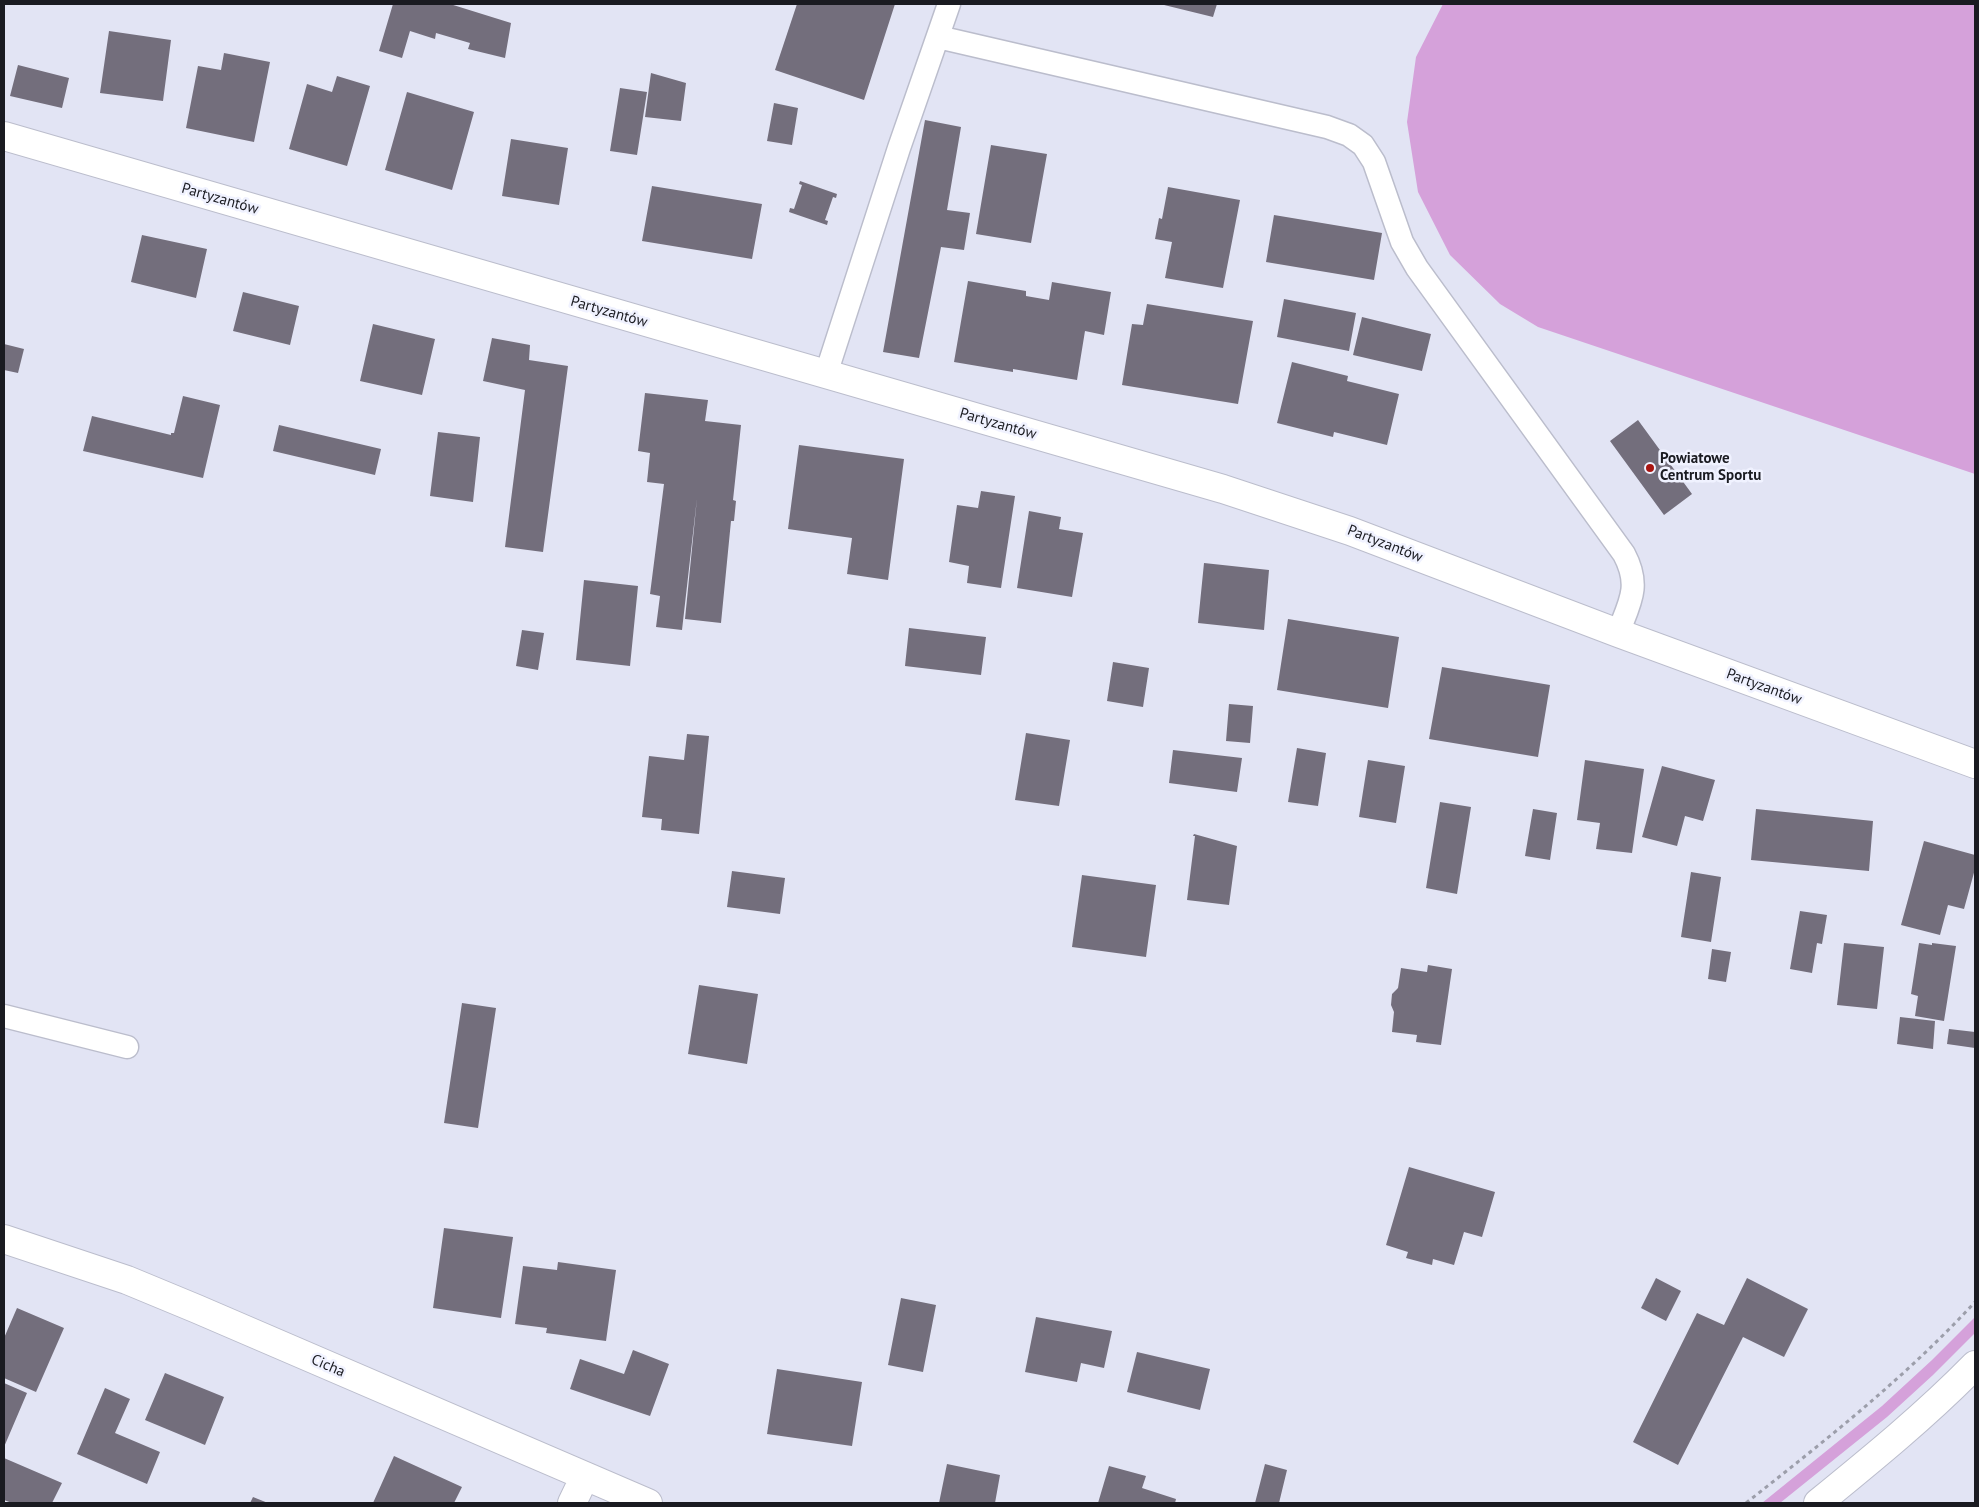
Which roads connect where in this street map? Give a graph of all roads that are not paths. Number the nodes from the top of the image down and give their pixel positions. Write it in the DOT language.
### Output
graph roads {
  1 [pos="949,4"];
  2 [pos="938,37"];
  3 [pos="4,136"];
  4 [pos="826,374"];
  5 [pos="1618,633"];
  6 [pos="1975,764"];
  7 [pos="4,1016"];
  8 [pos="127,1047"];
  9 [pos="4,1239"];
  10 [pos="1975,1365"];
  11 [pos="585,1476"];
  12 [pos="572,1503"];
  13 [pos="648,1503"];
  14 [pos="1818,1503"];
  1 -- 2 [label="lane"];
  2 -- 4 [label="lane"];
  2 -- 5 [label="lane"];
  3 -- 4 [label="street, Partyzantów"];
  4 -- 5 [label="street, Partyzantów"];
  5 -- 6 [label="street, Partyzantów"];
  7 -- 8 [label="lane"];
  9 -- 11 [label="street, Cicha"];
  10 -- 14 [label="street"];
  11 -- 12 [label="street"];
  11 -- 13 [label="street, Cicha"];
}
